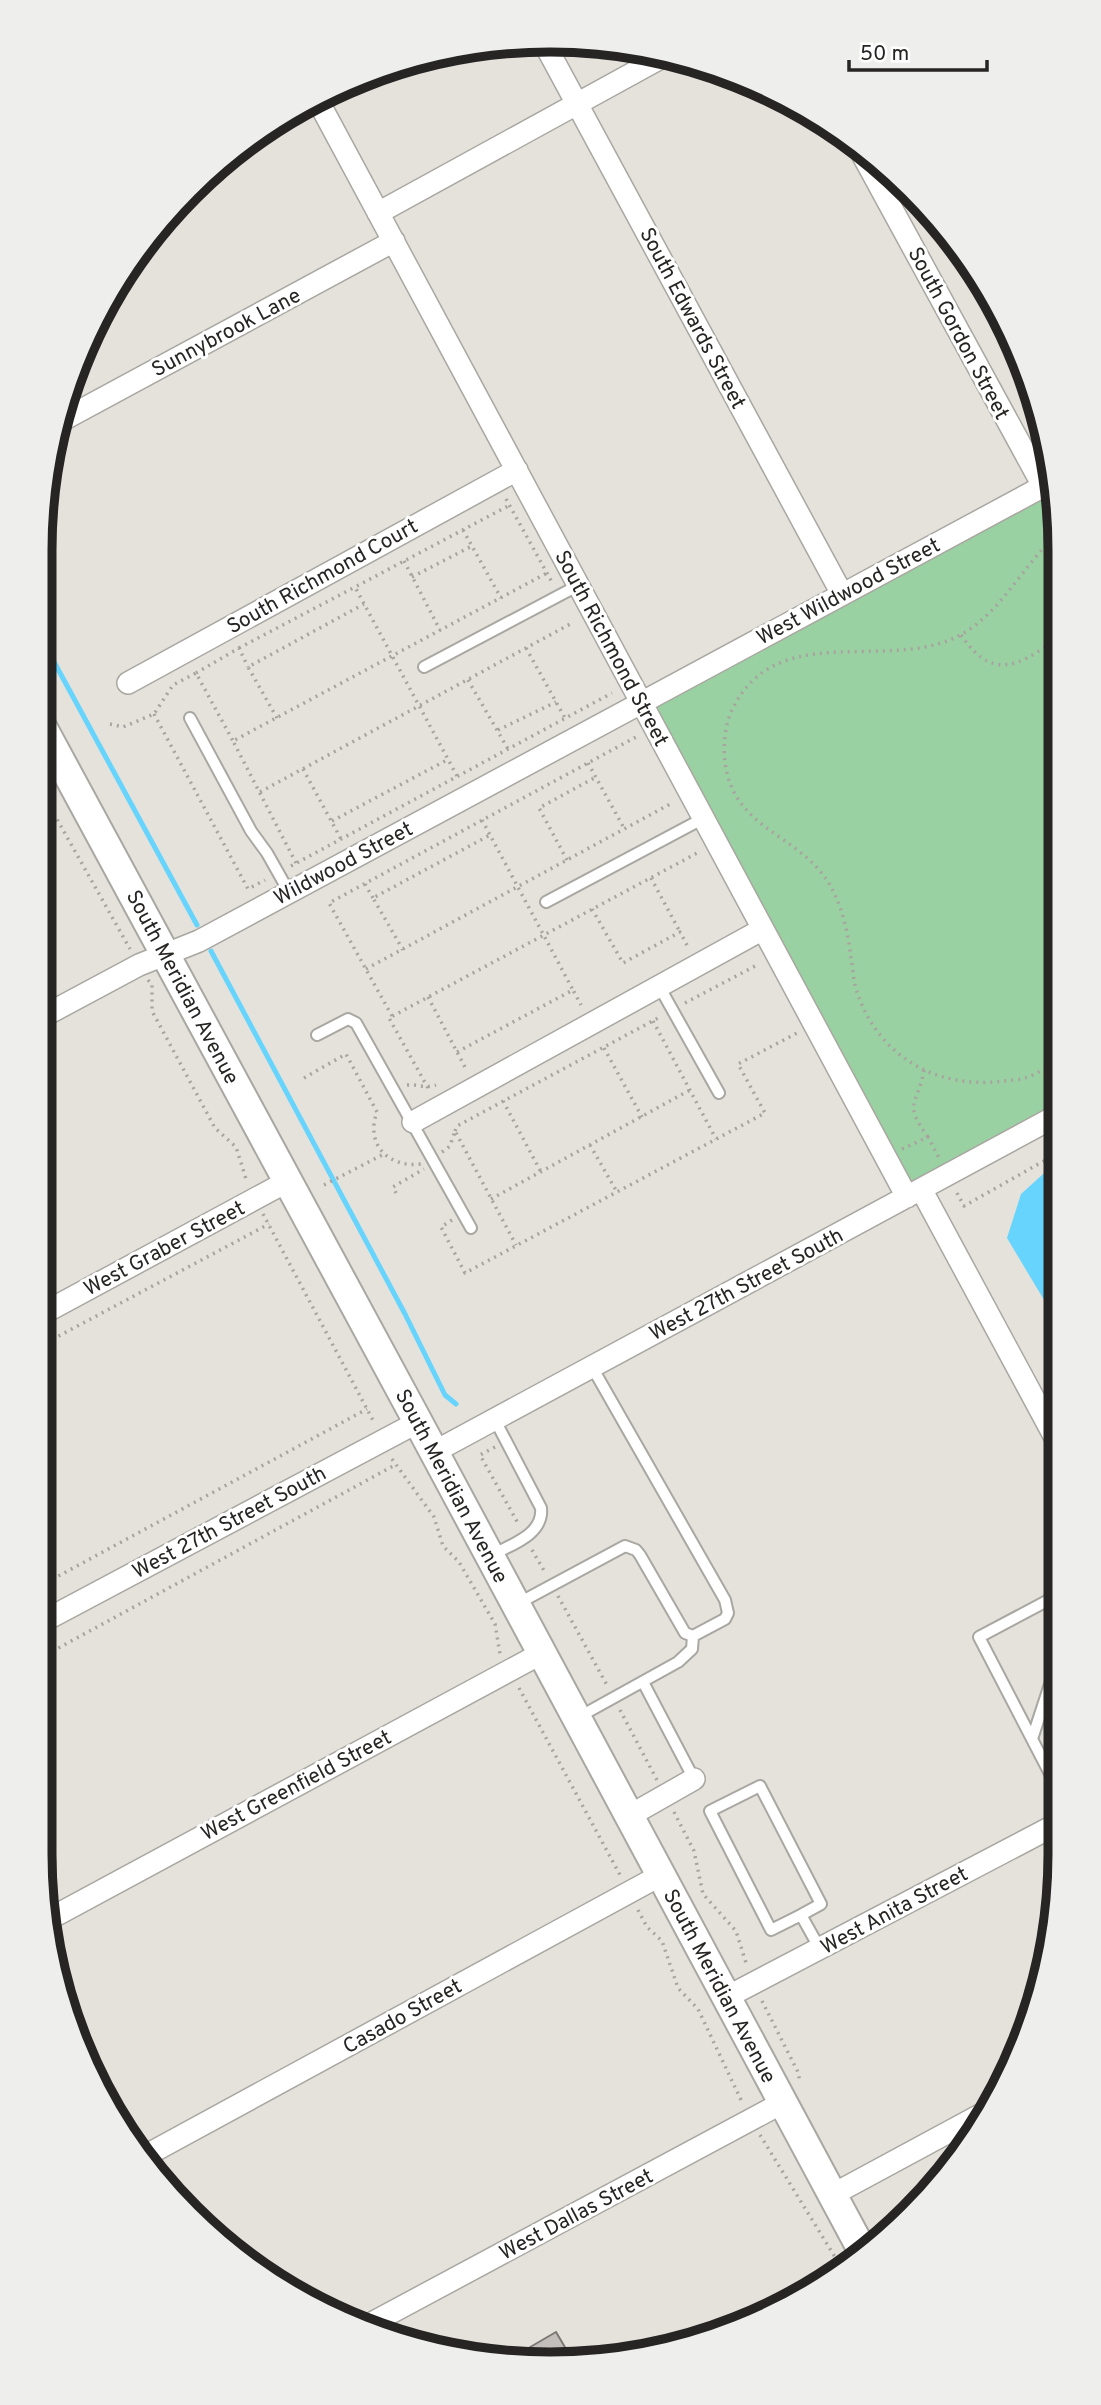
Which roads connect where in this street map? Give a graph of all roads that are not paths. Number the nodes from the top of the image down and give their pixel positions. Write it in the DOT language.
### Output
graph roads {
  1 [pos="549,52"];
  2 [pos="652,63"];
  3 [pos="577,104"];
  4 [pos="322,108"];
  5 [pos="871,169"];
  6 [pos="379,213"];
  7 [pos="394,241"];
  8 [pos="71,415"];
  9 [pos="517,470"];
  10 [pos="1042,470"];
  11 [pos="1044,486"];
  12 [pos="579,585"];
  13 [pos="842,594"];
  14 [pos="424,667"];
  15 [pos="128,682"];
  16 [pos="642,702"];
  17 [pos="190,718"];
  18 [pos="52,745"];
  19 [pos="704,818"];
  20 [pos="289,892"];
  21 [pos="546,902"];
  22 [pos="763,929"];
  23 [pos="165,954"];
  24 [pos="659,986"];
  25 [pos="52,1011"];
  26 [pos="317,1035"];
  27 [pos="719,1093"];
  28 [pos="1048,1120"];
  29 [pos="413,1122"];
  30 [pos="288,1181"];
  31 [pos="914,1193"];
  32 [pos="471,1228"];
  33 [pos="52,1309"];
  34 [pos="592,1367"];
  35 [pos="495,1420"];
  36 [pos="418,1422"];
  37 [pos="1048,1426"];
  38 [pos="434,1452"];
  39 [pos="490,1556"];
  40 [pos="1048,1600"];
  41 [pos="516,1604"];
  42 [pos="52,1617"];
  43 [pos="693,1636"];
  44 [pos="542,1653"];
  45 [pos="643,1682"];
  46 [pos="1048,1690"];
  47 [pos="577,1718"];
  48 [pos="1032,1739"];
  49 [pos="1048,1771"];
  50 [pos="694,1779"];
  51 [pos="629,1816"];
  52 [pos="1048,1829"];
  53 [pos="661,1875"];
  54 [pos="57,1915"];
  55 [pos="801,1915"];
  56 [pos="820,1949"];
  57 [pos="727,1997"];
  58 [pos="791,2095"];
  59 [pos="972,2119"];
  60 [pos="151,2153"];
  61 [pos="832,2195"];
  62 [pos="859,2245"];
  63 [pos="377,2321"];
  1 -- 3 [label="street, South Edwards Street"];
  2 -- 3 [label="street"];
  3 -- 6 [label="street"];
  3 -- 13 [label="street, South Edwards Street"];
  4 -- 6 [label="street, South Richmond Street"];
  5 -- 10 [label="street, South Gordon Street"];
  6 -- 7 [label="street, South Richmond Street"];
  7 -- 8 [label="street, Sunnybrook Lane"];
  7 -- 9 [label="street, South Richmond Street"];
  9 -- 12 [label="street, South Richmond Street"];
  9 -- 15 [label="street, South Richmond Court"];
  11 -- 13 [label="street, West Wildwood Street"];
  12 -- 14 [label="lane"];
  12 -- 16 [label="street, South Richmond Street"];
  13 -- 16 [label="street, West Wildwood Street"];
  16 -- 19 [label="street, South Richmond Street"];
  16 -- 20 [label="street, Wildwood Street"];
  17 -- 20 [label="lane"];
  18 -- 23 [label="main road, South Meridian Avenue"];
  19 -- 21 [label="lane"];
  19 -- 22 [label="street, South Richmond Street"];
  20 -- 23 [label="street, Wildwood Street"];
  22 -- 24 [label="street"];
  22 -- 31 [label="street, South Richmond Street"];
  23 -- 25 [label="street, Wildwood Street"];
  23 -- 30 [label="main road, South Meridian Avenue"];
  24 -- 27 [label="lane"];
  24 -- 29 [label="street"];
  26 -- 29 [label="lane"];
  28 -- 31 [label="street, West 27th Street South"];
  29 -- 32 [label="lane"];
  30 -- 33 [label="street, West Graber Street"];
  30 -- 36 [label="main road, South Meridian Avenue"];
  31 -- 34 [label="street, West 27th Street South"];
  31 -- 37 [label="street, South Richmond Street"];
  34 -- 35 [label="street, West 27th Street South"];
  34 -- 43 [label="lane"];
  35 -- 38 [label="street, West 27th Street South"];
  35 -- 39 [label="lane"];
  36 -- 38 [label="main road, South Meridian Avenue"];
  36 -- 42 [label="street, West 27th Street South"];
  38 -- 39 [label="main road, South Meridian Avenue"];
  39 -- 41 [label="main road, South Meridian Avenue"];
  40 -- 48 [label="lane"];
  41 -- 43 [label="lane"];
  41 -- 44 [label="main road, South Meridian Avenue"];
  43 -- 45 [label="lane"];
  44 -- 47 [label="main road, South Meridian Avenue"];
  44 -- 54 [label="street, West Greenfield Street"];
  45 -- 47 [label="lane"];
  45 -- 50 [label="lane"];
  46 -- 48 [label="lane"];
  47 -- 51 [label="main road, South Meridian Avenue"];
  48 -- 49 [label="lane"];
  50 -- 51 [label="street"];
  51 -- 53 [label="main road, South Meridian Avenue"];
  52 -- 56 [label="street, West Anita Street"];
  53 -- 57 [label="main road, South Meridian Avenue"];
  53 -- 60 [label="street, Casado Street"];
  55 -- 55 [label="lane"];
  55 -- 56 [label="lane"];
  56 -- 57 [label="street, West Anita Street"];
  57 -- 58 [label="main road, South Meridian Avenue"];
  58 -- 61 [label="main road, South Meridian Avenue"];
  58 -- 63 [label="street, West Dallas Street"];
  59 -- 61 [label="street"];
  61 -- 62 [label="main road, South Meridian Avenue"];
}
